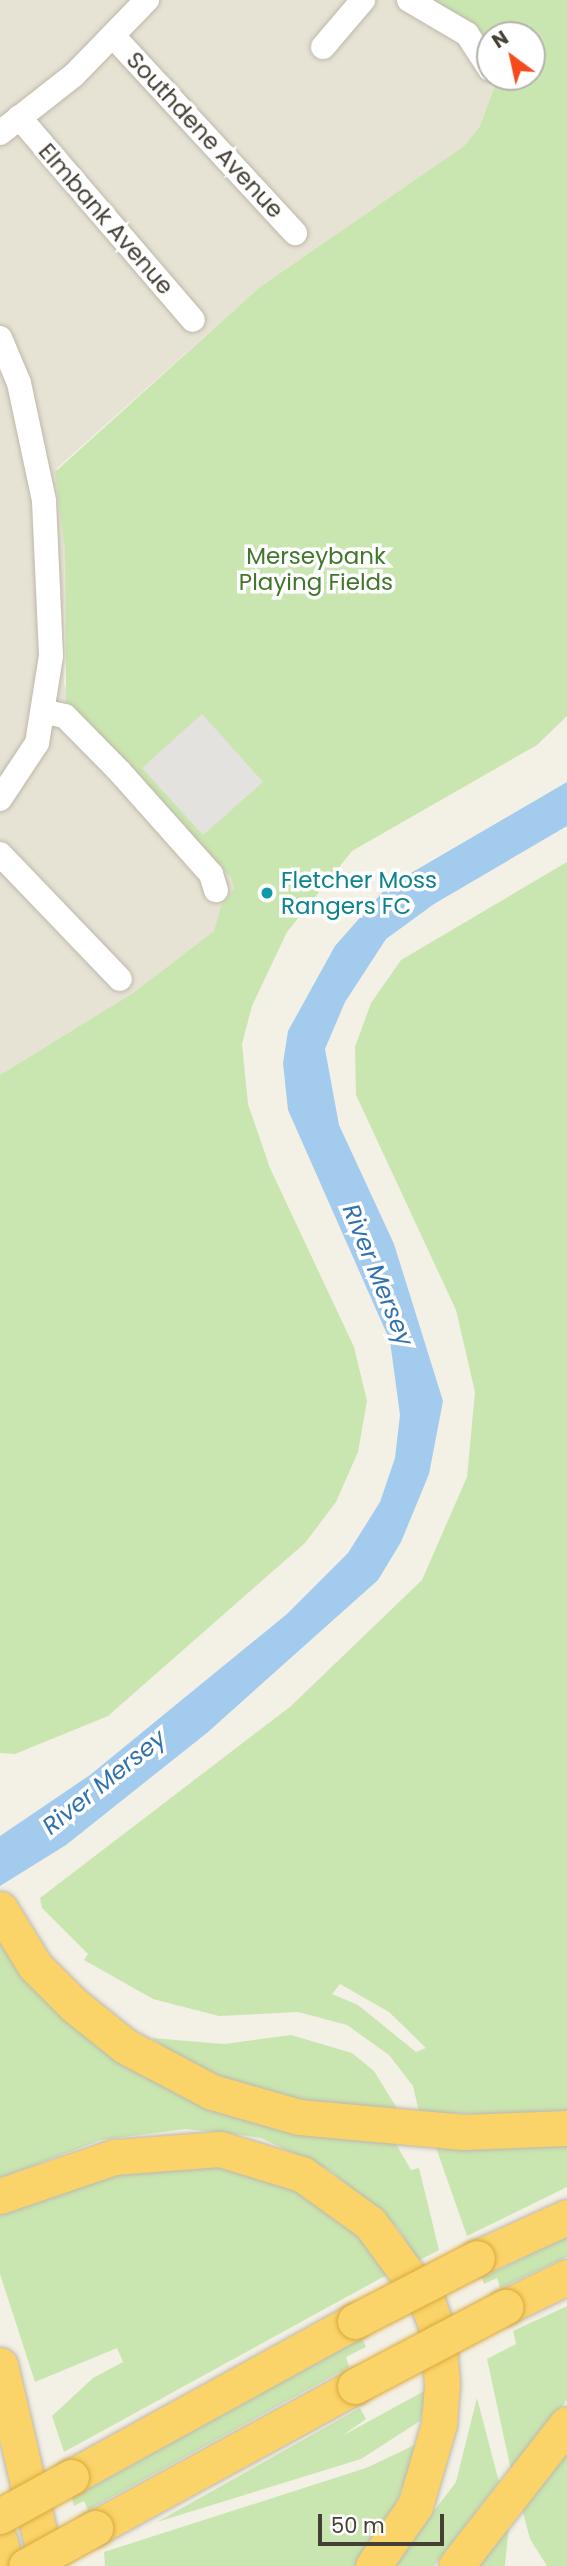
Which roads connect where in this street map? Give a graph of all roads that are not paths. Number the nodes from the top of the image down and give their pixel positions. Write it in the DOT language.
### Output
graph roads {
  1 [pos="147,0"];
  2 [pos="363,0"];
  3 [pos="409,0"];
  4 [pos="114,37"];
  5 [pos="323,47"];
  6 [pos="476,50"];
  7 [pos="19,117"];
  8 [pos="0,133"];
  9 [pos="295,233"];
  10 [pos="193,320"];
  11 [pos="0,338"];
  12 [pos="46,712"];
  13 [pos="0,799"];
  14 [pos="0,854"];
  15 [pos="216,890"];
  16 [pos="120,979"];
  17 [pos="2,1912"];
  18 [pos="567,2128"];
  19 [pos="0,2196"];
  20 [pos="567,2217"];
  21 [pos="567,2277"];
  22 [pos="0,2365"];
  23 [pos="567,2424"];
  24 [pos="0,2516"];
  25 [pos="0,2542"];
  26 [pos="5,2566"];
  27 [pos="26,2566"];
  28 [pos="47,2566"];
  29 [pos="373,2566"];
  30 [pos="456,2566"];
  1 -- 4 [label="street"];
  2 -- 5 [label="street"];
  3 -- 6 [label="street"];
  4 -- 7 [label="street"];
  4 -- 9 [label="street, Southdene Avenue"];
  7 -- 8 [label="street"];
  7 -- 10 [label="street, Elmbank Avenue"];
  11 -- 12 [label="street"];
  12 -- 13 [label="street"];
  12 -- 15 [label="street"];
  14 -- 16 [label="street"];
  17 -- 18 [label="highway"];
  19 -- 29 [label="highway"];
  20 -- 24 [label="highway, bridge"];
  21 -- 27 [label="highway, bridge"];
  22 -- 28 [label="highway"];
  23 -- 30 [label="highway"];
  25 -- 26 [label="highway"];
}
